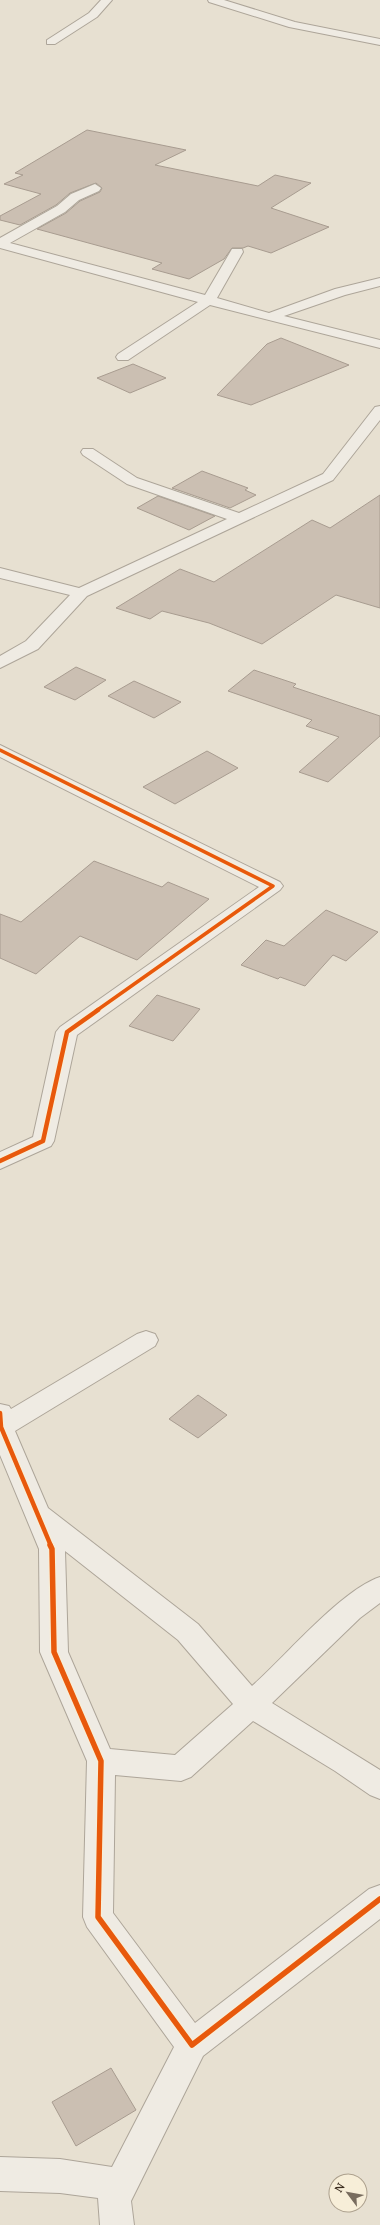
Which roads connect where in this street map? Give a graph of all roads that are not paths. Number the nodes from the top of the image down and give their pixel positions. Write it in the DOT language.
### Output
graph roads {
  1 [pos="107,0"];
  2 [pos="213,0"];
  3 [pos="51,42"];
  4 [pos="380,42"];
  5 [pos="95,188"];
  6 [pos="0,243"];
  7 [pos="237,252"];
  8 [pos="380,282"];
  9 [pos="209,300"];
  10 [pos="270,317"];
  11 [pos="380,344"];
  12 [pos="123,357"];
  13 [pos="380,410"];
  14 [pos="88,452"];
  15 [pos="240,519"];
  16 [pos="0,572"];
  17 [pos="81,593"];
  18 [pos="0,663"];
  19 [pos="0,750"];
  20 [pos="0,1160"];
  21 [pos="146,1340"];
  22 [pos="0,1423"];
  23 [pos="38,1515"];
  24 [pos="380,1588"];
  25 [pos="251,1704"];
  26 [pos="101,1761"];
  27 [pos="380,1786"];
  28 [pos="380,1899"];
  29 [pos="192,2045"];
  30 [pos="0,2174"];
  31 [pos="120,2185"];
  32 [pos="117,2225"];
  1 -- 3 [label="street"];
  2 -- 4 [label="street"];
  5 -- 6 [label="street"];
  6 -- 9 [label="street"];
  7 -- 9 [label="street"];
  8 -- 10 [label="street"];
  9 -- 10 [label="street"];
  9 -- 12 [label="street"];
  10 -- 11 [label="street"];
  13 -- 15 [label="street"];
  14 -- 15 [label="street"];
  15 -- 17 [label="street"];
  16 -- 17 [label="street"];
  17 -- 18 [label="street"];
  19 -- 20 [label="street"];
  21 -- 22 [label="street"];
  22 -- 23 [label="street"];
  23 -- 25 [label="street"];
  23 -- 26 [label="street"];
  24 -- 25 [label="street"];
  25 -- 26 [label="street"];
  25 -- 27 [label="street"];
  26 -- 29 [label="street"];
  28 -- 29 [label="street"];
  29 -- 31 [label="street"];
  30 -- 31 [label="street"];
  31 -- 32 [label="street"];
}
